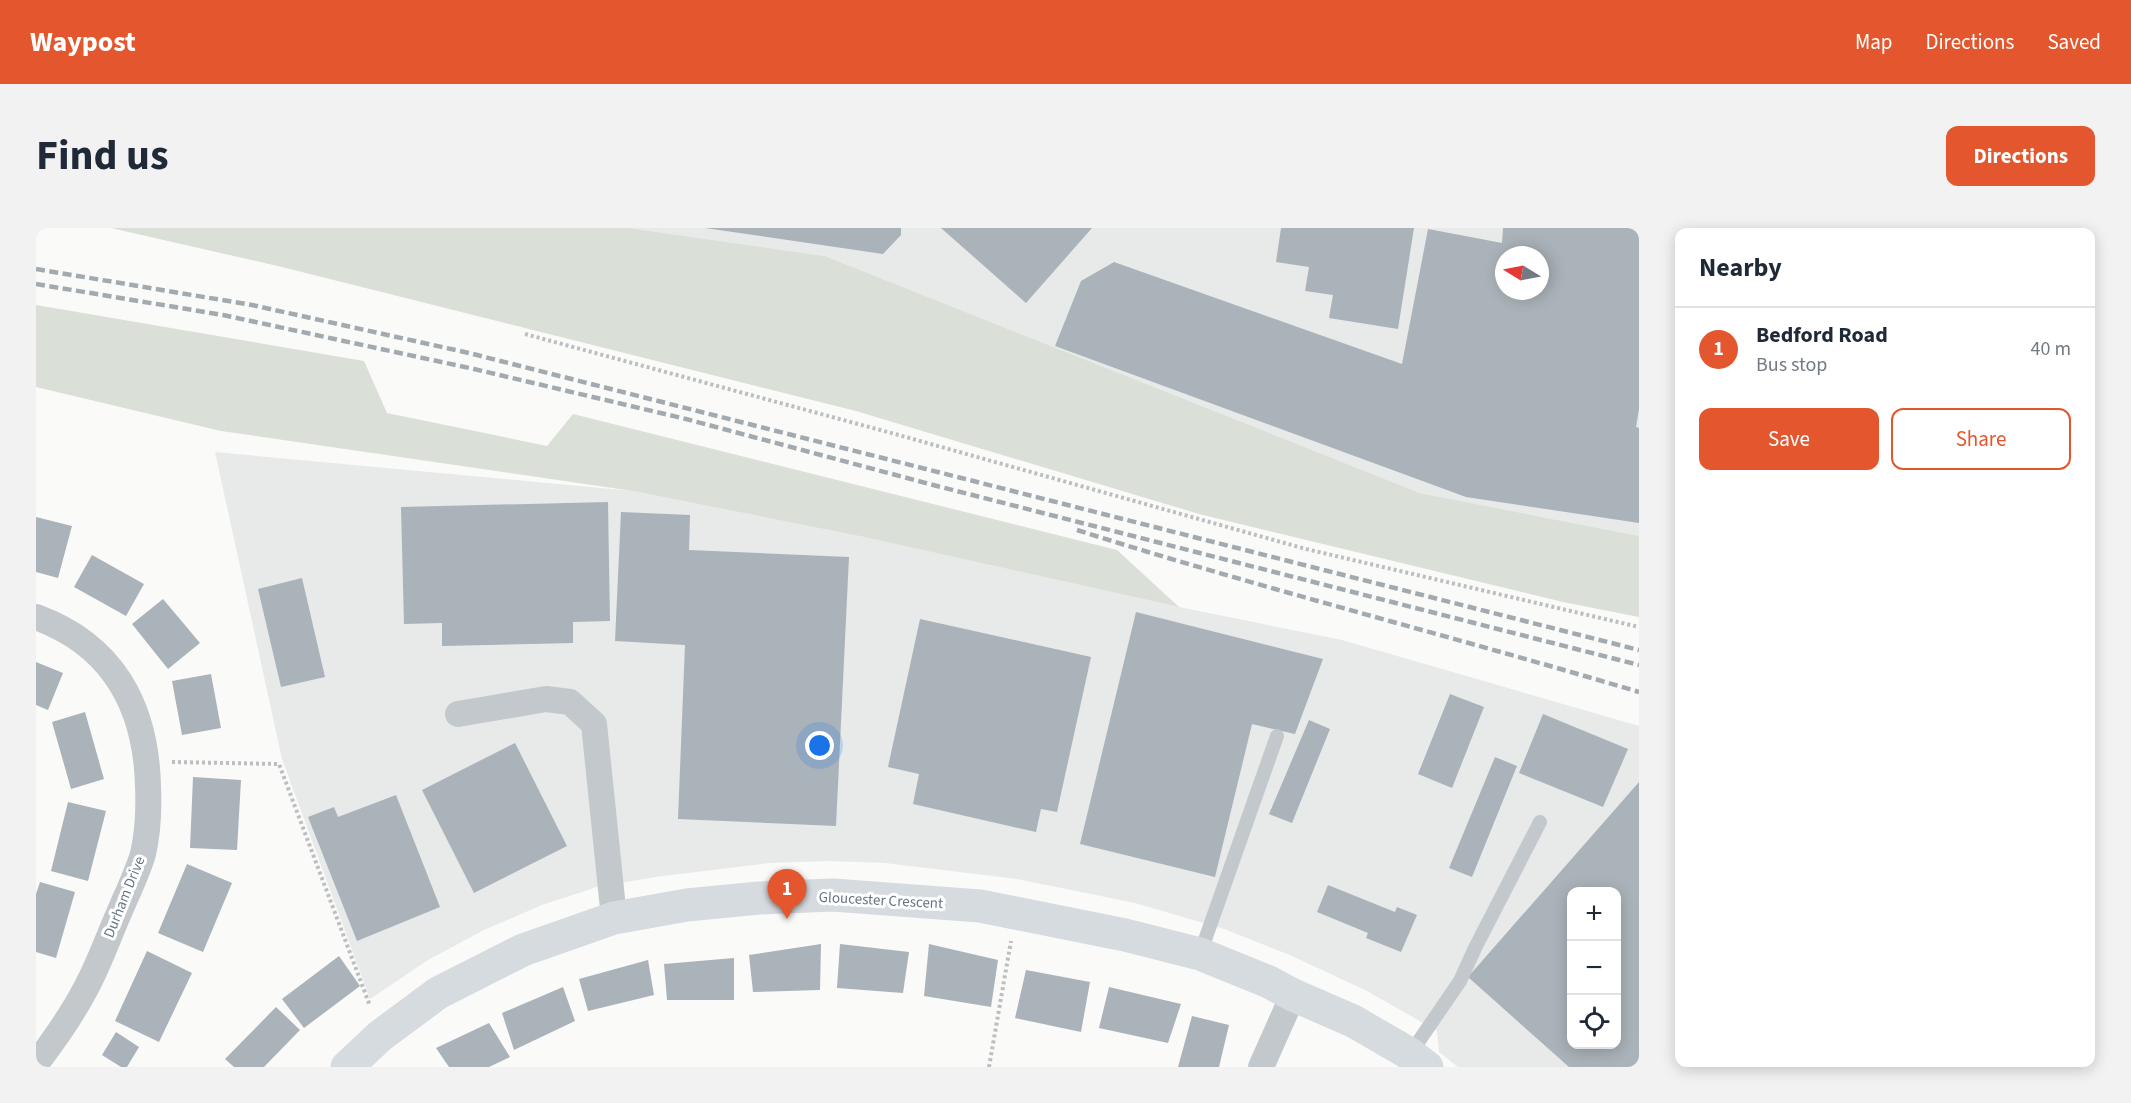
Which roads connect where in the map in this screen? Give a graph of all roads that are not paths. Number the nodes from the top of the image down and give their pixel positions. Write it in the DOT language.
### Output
graph roads {
  1 [pos="36,617"];
  2 [pos="458,714"];
  3 [pos="1277,736"];
  4 [pos="1540,822"];
  5 [pos="614,918"];
  6 [pos="1200,954"];
  7 [pos="1293,995"];
  8 [pos="1419,1060"];
  9 [pos="36,1064"];
  10 [pos="347,1067"];
  11 [pos="1261,1067"];
  1 -- 9 [label="street, Durham Drive"];
  2 -- 5 [label="street"];
  3 -- 6 [label="lane"];
  4 -- 8 [label="lane"];
  5 -- 6 [label="street, Gloucester Crescent"];
  5 -- 10 [label="street, Gloucester Crescent"];
  6 -- 7 [label="street, Gloucester Crescent"];
  7 -- 8 [label="street, Gloucester Crescent"];
  7 -- 11 [label="street"];
}
